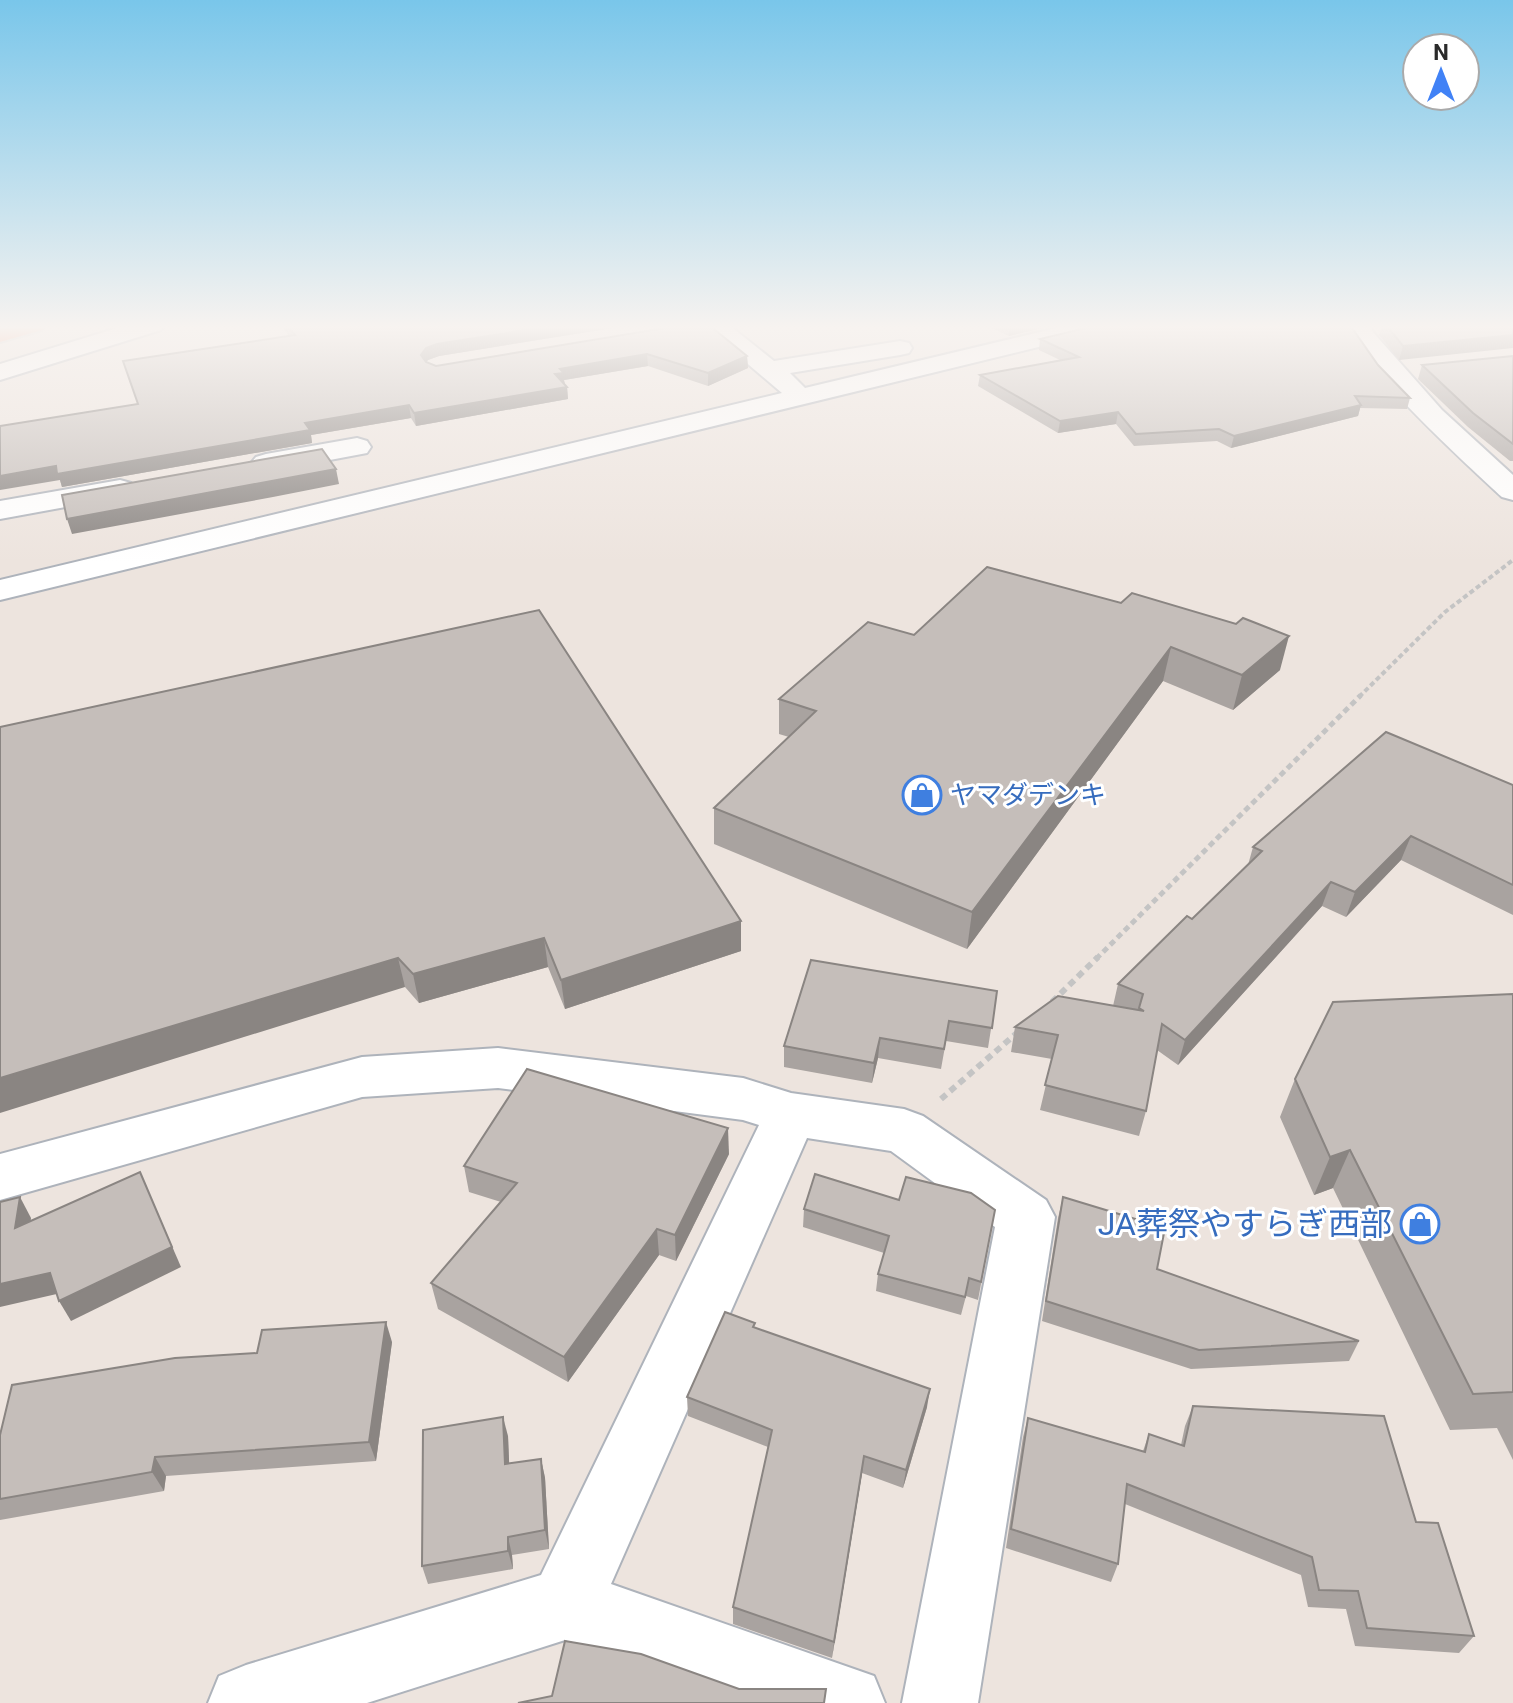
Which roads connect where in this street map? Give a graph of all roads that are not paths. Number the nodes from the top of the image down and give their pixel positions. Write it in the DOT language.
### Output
graph roads {
  1 [pos="776,404"];
  2 [pos="1421,404"];
  3 [pos="357,447"];
  4 [pos="233,469"];
  5 [pos="155,483"];
  6 [pos="1513,491"];
  7 [pos="0,510"];
  8 [pos="0,590"];
  9 [pos="791,1114"];
  10 [pos="0,1177"];
  11 [pos="565,1604"];
  12 [pos="246,1703"];
  13 [pos="847,1703"];
  14 [pos="940,1703"];
  1 -- 8 [label="street"];
  2 -- 6 [label="street"];
  3 -- 4 [label="street"];
  5 -- 7 [label="street"];
  9 -- 10 [label="street"];
  9 -- 11 [label="street"];
  9 -- 14 [label="street"];
  11 -- 12 [label="street"];
  11 -- 13 [label="street"];
}
